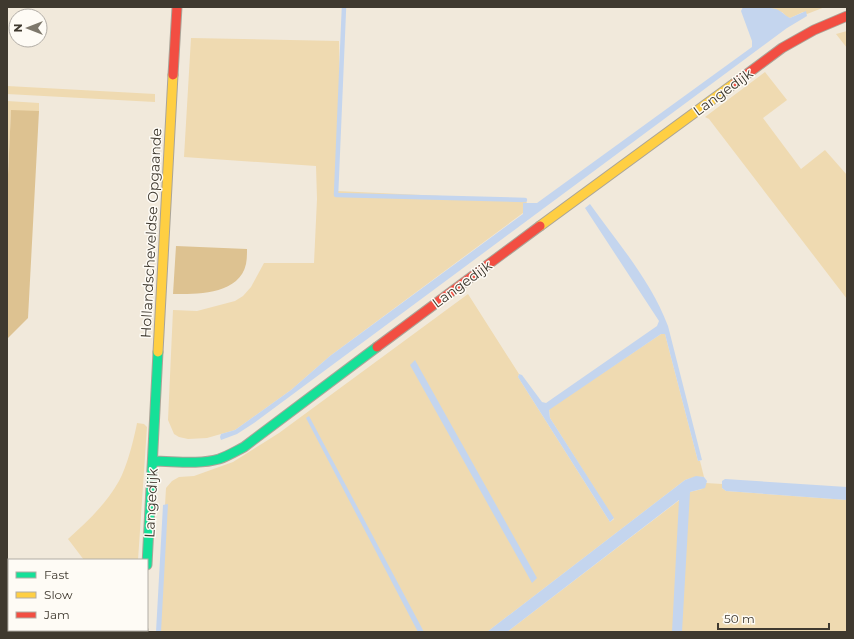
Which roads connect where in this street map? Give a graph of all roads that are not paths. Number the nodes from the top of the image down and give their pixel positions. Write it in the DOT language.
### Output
graph roads {
  1 [pos="177,7"];
  2 [pos="847,16"];
  3 [pos="153,461"];
  4 [pos="147,559"];
  1 -- 3 [label="street, Hollandscheveldse Opgaande"];
  2 -- 3 [label="street, Langedijk"];
  3 -- 4 [label="street, Langedijk"];
}
